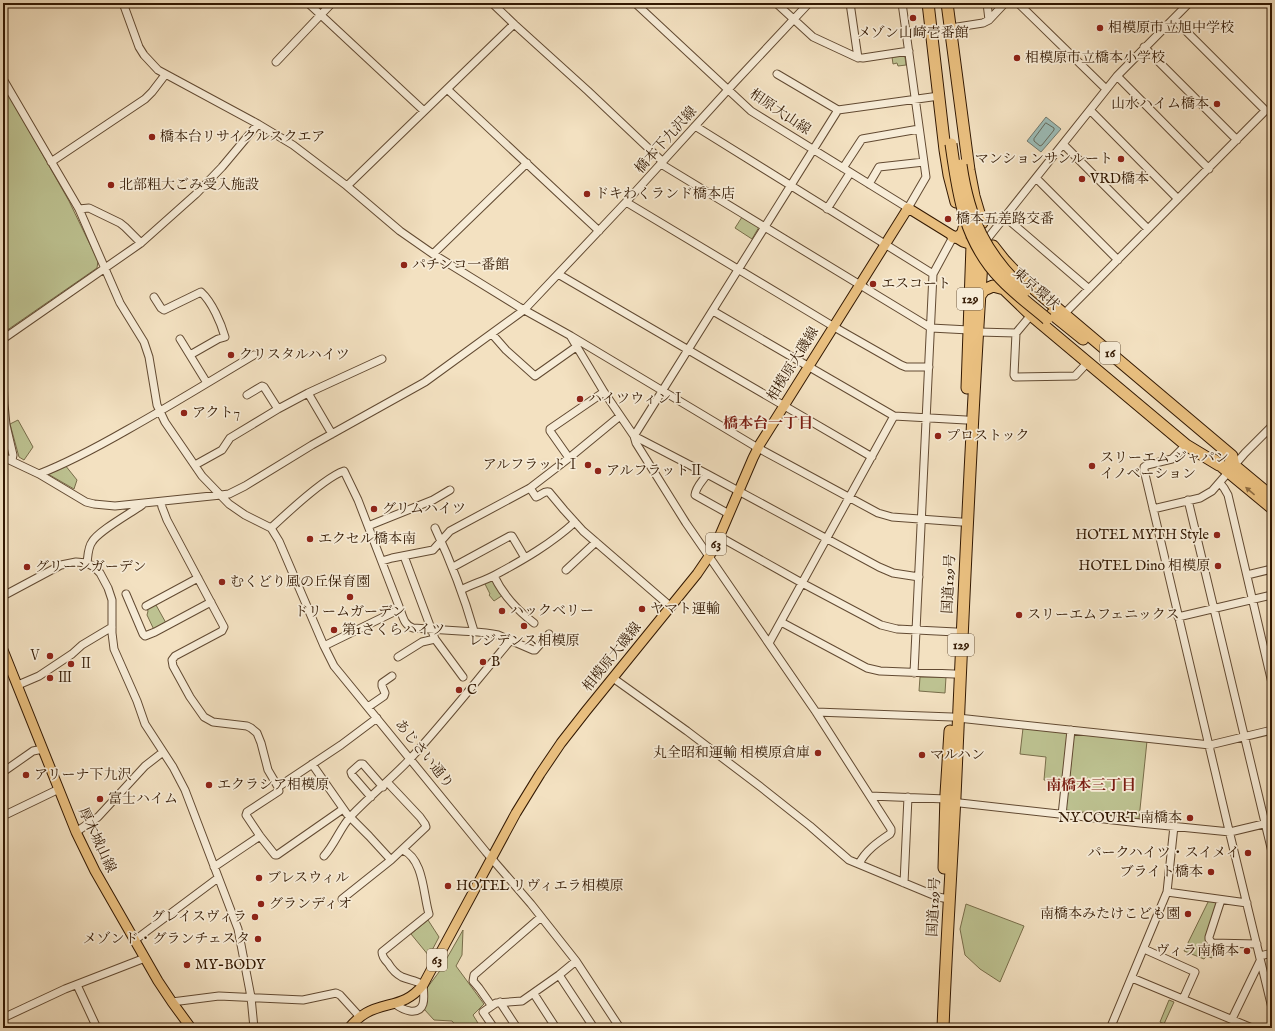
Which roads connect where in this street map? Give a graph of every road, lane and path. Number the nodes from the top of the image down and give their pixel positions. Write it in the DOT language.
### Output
graph roads {
  1 [pos="123,3"];
  2 [pos="308,3"];
  3 [pos="332,3"];
  4 [pos="492,3"];
  5 [pos="635,3"];
  6 [pos="776,3"];
  7 [pos="810,3"];
  8 [pos="850,3"];
  9 [pos="902,3"];
  10 [pos="928,3"];
  11 [pos="933,3"];
  12 [pos="941,3"];
  13 [pos="948,3"];
  14 [pos="987,3"];
  15 [pos="1005,3"];
  16 [pos="1018,3"];
  17 [pos="1189,3"];
  18 [pos="321,15"];
  19 [pos="1174,19"];
  20 [pos="794,20"];
  21 [pos="989,20"];
  22 [pos="514,24"];
  23 [pos="952,28"];
  24 [pos="1144,47"];
  25 [pos="909,51"];
  26 [pos="858,58"];
  27 [pos="276,62"];
  28 [pos="165,74"];
  29 [pos="778,74"];
  30 [pos="1117,76"];
  31 [pos="3,79"];
  32 [pos="447,89"];
  33 [pos="1106,89"];
  34 [pos="728,90"];
  35 [pos="939,96"];
  36 [pos="916,99"];
  37 [pos="838,110"];
  38 [pos="1090,110"];
  39 [pos="424,111"];
  40 [pos="258,124"];
  41 [pos="695,126"];
  42 [pos="919,129"];
  43 [pos="1237,140"];
  44 [pos="955,143"];
  45 [pos="1063,144"];
  46 [pos="812,150"];
  47 [pos="52,162"];
  48 [pos="924,162"];
  49 [pos="662,163"];
  50 [pos="527,164"];
  51 [pos="843,168"];
  52 [pos="1209,168"];
  53 [pos="850,173"];
  54 [pos="1036,178"];
  55 [pos="868,184"];
  56 [pos="790,185"];
  57 [pos="347,186"];
  58 [pos="1178,199"];
  59 [pos="626,202"];
  60 [pos="908,208"];
  61 [pos="79,209"];
  62 [pos="827,209"];
  63 [pos="1005,217"];
  64 [pos="764,227"];
  65 [pos="964,228"];
  66 [pos="1148,230"];
  67 [pos="599,231"];
  68 [pos="953,237"];
  69 [pos="988,238"];
  70 [pos="141,243"];
  71 [pos="885,245"];
  72 [pos="433,254"];
  73 [pos="976,257"];
  74 [pos="1118,260"];
  75 [pos="104,267"];
  76 [pos="738,269"];
  77 [pos="558,274"];
  78 [pos="933,274"];
  79 [pos="860,285"];
  80 [pos="1004,289"];
  81 [pos="1089,289"];
  82 [pos="154,297"];
  83 [pos="979,297"];
  84 [pos="524,310"];
  85 [pos="713,311"];
  86 [pos="1064,314"];
  87 [pos="1031,315"];
  88 [pos="1050,316"];
  89 [pos="834,327"];
  90 [pos="931,328"];
  91 [pos="973,331"];
  92 [pos="1016,333"];
  93 [pos="492,334"];
  94 [pos="571,336"];
  95 [pos="3,339"];
  96 [pos="180,339"];
  97 [pos="576,346"];
  98 [pos="687,350"];
  99 [pos="190,355"];
  100 [pos="254,355"];
  101 [pos="382,359"];
  102 [pos="1088,362"];
  103 [pos="809,367"];
  104 [pos="929,367"];
  105 [pos="3,377"];
  106 [pos="207,383"];
  107 [pos="662,391"];
  108 [pos="604,392"];
  109 [pos="308,393"];
  110 [pos="247,395"];
  111 [pos="3,404"];
  112 [pos="784,406"];
  113 [pos="278,409"];
  114 [pos="160,411"];
  115 [pos="620,416"];
  116 [pos="894,416"];
  117 [pos="927,419"];
  118 [pos="966,420"];
  119 [pos="1272,426"];
  120 [pos="332,434"];
  121 [pos="634,436"];
  122 [pos="1186,445"];
  123 [pos="758,448"];
  124 [pos="3,457"];
  125 [pos="872,457"];
  126 [pos="570,458"];
  127 [pos="12,460"];
  128 [pos="195,465"];
  129 [pos="1219,465"];
  130 [pos="1231,469"];
  131 [pos="39,474"];
  132 [pos="707,474"];
  133 [pos="1220,483"];
  134 [pos="530,488"];
  135 [pos="450,490"];
  136 [pos="738,491"];
  137 [pos="221,495"];
  138 [pos="1272,497"];
  139 [pos="850,498"];
  140 [pos="1191,500"];
  141 [pos="162,502"];
  142 [pos="144,504"];
  143 [pos="1272,508"];
  144 [pos="1153,509"];
  145 [pos="729,514"];
  146 [pos="922,520"];
  147 [pos="575,522"];
  148 [pos="961,522"];
  149 [pos="368,526"];
  150 [pos="271,528"];
  151 [pos="435,528"];
  152 [pos="720,537"];
  153 [pos="827,539"];
  154 [pos="441,541"];
  155 [pos="596,542"];
  156 [pos="404,556"];
  157 [pos="710,556"];
  158 [pos="525,558"];
  159 [pos="382,561"];
  160 [pos="87,563"];
  161 [pos="453,567"];
  162 [pos="1272,569"];
  163 [pos="566,570"];
  164 [pos="1246,575"];
  165 [pos="494,576"];
  166 [pos="919,577"];
  167 [pos="198,578"];
  168 [pos="802,583"];
  169 [pos="461,590"];
  170 [pos="126,594"];
  171 [pos="1272,595"];
  172 [pos="3,596"];
  173 [pos="1252,599"];
  174 [pos="211,602"];
  175 [pos="146,606"];
  176 [pos="671,607"];
  177 [pos="400,609"];
  178 [pos="1215,609"];
  179 [pos="1178,617"];
  180 [pos="534,622"];
  181 [pos="781,622"];
  182 [pos="112,627"];
  183 [pos="431,629"];
  184 [pos="917,630"];
  185 [pos="474,631"];
  186 [pos="956,632"];
  187 [pos="549,634"];
  188 [pos="435,639"];
  189 [pos="510,641"];
  190 [pos="769,643"];
  191 [pos="324,646"];
  192 [pos="3,650"];
  193 [pos="398,657"];
  194 [pos="914,673"];
  195 [pos="954,674"];
  196 [pos="392,676"];
  197 [pos="462,677"];
  198 [pos="613,678"];
  199 [pos="1272,684"];
  200 [pos="18,685"];
  201 [pos="368,707"];
  202 [pos="816,712"];
  203 [pos="377,718"];
  204 [pos="955,718"];
  205 [pos="1071,730"];
  206 [pos="1272,730"];
  207 [pos="1245,737"];
  208 [pos="1210,745"];
  209 [pos="43,749"];
  210 [pos="163,752"];
  211 [pos="410,759"];
  212 [pos="312,764"];
  213 [pos="3,772"];
  214 [pos="385,785"];
  215 [pos="278,787"];
  216 [pos="59,789"];
  217 [pos="870,796"];
  218 [pos="371,797"];
  219 [pos="908,797"];
  220 [pos="951,801"];
  221 [pos="343,809"];
  222 [pos="1062,814"];
  223 [pos="3,816"];
  224 [pos="350,817"];
  225 [pos="1269,823"];
  226 [pos="1174,826"];
  227 [pos="76,832"];
  228 [pos="1230,832"];
  229 [pos="260,836"];
  230 [pos="403,850"];
  231 [pos="1272,852"];
  232 [pos="324,856"];
  233 [pos="492,858"];
  234 [pos="391,860"];
  235 [pos="859,864"];
  236 [pos="214,867"];
  237 [pos="218,878"];
  238 [pos="904,883"];
  239 [pos="1167,892"];
  240 [pos="342,899"];
  241 [pos="946,899"];
  242 [pos="1221,900"];
  243 [pos="1247,904"];
  244 [pos="541,917"];
  245 [pos="135,940"];
  246 [pos="1257,944"];
  247 [pos="1144,949"];
  248 [pos="1272,953"];
  249 [pos="145,958"];
  250 [pos="1260,958"];
  251 [pos="576,961"];
  252 [pos="558,975"];
  253 [pos="1132,978"];
  254 [pos="77,985"];
  255 [pos="422,985"];
  256 [pos="534,994"];
  257 [pos="251,997"];
  258 [pos="1183,999"];
  259 [pos="172,1002"];
  260 [pos="500,1002"];
  261 [pos="395,1004"];
  262 [pos="491,1005"];
  263 [pos="1272,1008"];
  264 [pos="360,1017"];
  265 [pos="3,1018"];
  266 [pos="1232,1020"];
  267 [pos="97,1028"];
  268 [pos="191,1028"];
  269 [pos="254,1028"];
  270 [pos="349,1028"];
  271 [pos="494,1028"];
  272 [pos="517,1028"];
  273 [pos="556,1028"];
  274 [pos="594,1028"];
  275 [pos="620,1028"];
  276 [pos="936,1028"];
  277 [pos="943,1028"];
  278 [pos="1116,1028"];
  279 [pos="1252,1028"];
  1 -- 28 [label="street"];
  2 -- 18 [label="street"];
  3 -- 18 [label="street"];
  4 -- 22 [label="street"];
  5 -- 34 [label="street, 相原大山線"];
  6 -- 20 [label="street"];
  7 -- 20 [label="street, 橋本下九沢線"];
  8 -- 26 [label="street"];
  9 -- 25 [label="street"];
  10 -- 35 [label="highway"];
  11 -- 44 [label="highway, 東京環状 / 16"];
  12 -- 44 [label="highway, 東京環状 / 16"];
  13 -- 23 [label="highway, 16"];
  14 -- 21 [label="street"];
  15 -- 21 [label="street"];
  16 -- 33 [label="street"];
  17 -- 19 [label="street"];
  18 -- 27 [label="street"];
  18 -- 39 [label="street"];
  19 -- 24 [label="street"];
  19 -- 43 [label="street"];
  20 -- 26 [label="street"];
  20 -- 34 [label="street, 橋本下九沢線"];
  21 -- 23 [label="street"];
  22 -- 32 [label="street"];
  22 -- 49 [label="street"];
  23 -- 69 [label="highway, 16"];
  24 -- 30 [label="street"];
  24 -- 43 [label="street"];
  25 -- 26 [label="street"];
  25 -- 36 [label="street"];
  28 -- 40 [label="street"];
  28 -- 47 [label="street"];
  29 -- 37 [label="street"];
  30 -- 33 [label="street"];
  30 -- 52 [label="street"];
  31 -- 47 [label="street"];
  32 -- 39 [label="street"];
  32 -- 50 [label="street"];
  33 -- 38 [label="street"];
  34 -- 41 [label="street, 橋本下九沢線"];
  34 -- 46 [label="street, 相原大山線"];
  35 -- 36 [label="street"];
  35 -- 65 [label="highway"];
  36 -- 37 [label="street"];
  36 -- 42 [label="street"];
  37 -- 46 [label="street"];
  38 -- 45 [label="street"];
  38 -- 58 [label="street"];
  39 -- 57 [label="street"];
  40 -- 57 [label="street"];
  40 -- 70 [label="street"];
  41 -- 49 [label="street, 橋本下九沢線"];
  41 -- 56 [label="street"];
  42 -- 48 [label="street"];
  42 -- 51 [label="street"];
  43 -- 52 [label="street"];
  44 -- 88 [label="highway, 東京環状 / 16, bridge"];
  45 -- 54 [label="street"];
  45 -- 66 [label="street"];
  46 -- 51 [label="street, 相原大山線"];
  46 -- 56 [label="street"];
  47 -- 61 [label="street"];
  48 -- 55 [label="street"];
  48 -- 60 [label="street"];
  49 -- 59 [label="street, 橋本下九沢線"];
  49 -- 64 [label="street"];
  50 -- 67 [label="street"];
  50 -- 72 [label="street"];
  51 -- 53 [label="street, 相原大山線"];
  52 -- 58 [label="street"];
  53 -- 55 [label="street, 相原大山線"];
  53 -- 62 [label="street"];
  54 -- 63 [label="street"];
  54 -- 74 [label="street"];
  55 -- 60 [label="street, 相原大山線"];
  56 -- 62 [label="street"];
  56 -- 64 [label="street"];
  57 -- 72 [label="street"];
  58 -- 66 [label="street"];
  59 -- 67 [label="street, 橋本下九沢線"];
  59 -- 76 [label="street"];
  60 -- 68 [label="main road"];
  60 -- 71 [label="main road, 相模原大磯線 / 63"];
  61 -- 70 [label="street"];
  61 -- 75 [label="street"];
  62 -- 71 [label="street"];
  63 -- 69 [label="street"];
  63 -- 81 [label="street"];
  64 -- 76 [label="street"];
  64 -- 79 [label="street"];
  65 -- 68 [label="highway"];
  65 -- 73 [label="highway"];
  66 -- 74 [label="street"];
  67 -- 77 [label="street, 橋本下九沢線"];
  68 -- 73 [label="main road"];
  68 -- 78 [label="street"];
  69 -- 73 [label="highway, 国道129号 / 129"];
  69 -- 73 [label="main road"];
  69 -- 86 [label="highway, 16"];
  70 -- 75 [label="street"];
  71 -- 78 [label="street"];
  71 -- 79 [label="main road, 相模原大磯線 / 63"];
  72 -- 84 [label="street"];
  73 -- 80 [label="highway"];
  73 -- 83 [label="highway, 国道129号 / 129"];
  73 -- 91 [label="highway, 国道129号 / 129"];
  74 -- 81 [label="street"];
  75 -- 95 [label="street"];
  75 -- 114 [label="street"];
  76 -- 85 [label="street"];
  76 -- 89 [label="street"];
  77 -- 84 [label="street, 橋本下九沢線"];
  77 -- 98 [label="street"];
  78 -- 90 [label="street"];
  79 -- 89 [label="main road, 相模原大磯線 / 63"];
  79 -- 90 [label="street"];
  80 -- 83 [label="highway"];
  80 -- 87 [label="highway"];
  81 -- 86 [label="street"];
  82 -- 99 [label="street"];
  83 -- 91 [label="highway, 国道129号 / 129"];
  84 -- 93 [label="street, 橋本下九沢線"];
  84 -- 94 [label="street"];
  85 -- 98 [label="street"];
  85 -- 103 [label="street"];
  86 -- 130 [label="highway, 16"];
  87 -- 92 [label="street"];
  87 -- 102 [label="highway"];
  88 -- 129 [label="highway, 東京環状 / 16"];
  88 -- 130 [label="highway, 東京環状 / 16"];
  89 -- 103 [label="main road, 相模原大磯線 / 63"];
  89 -- 104 [label="street"];
  90 -- 91 [label="street"];
  90 -- 104 [label="street"];
  91 -- 92 [label="street"];
  91 -- 118 [label="highway, 国道129号 / 129"];
  91 -- 204 [label="highway, 国道129号 / 129"];
  92 -- 102 [label="street"];
  93 -- 97 [label="street"];
  93 -- 120 [label="street, 橋本下九沢線"];
  94 -- 97 [label="street"];
  94 -- 107 [label="street"];
  96 -- 99 [label="street"];
  97 -- 108 [label="street"];
  98 -- 107 [label="street"];
  98 -- 112 [label="street"];
  99 -- 106 [label="street"];
  100 -- 106 [label="street"];
  101 -- 109 [label="street"];
  102 -- 122 [label="highway"];
  103 -- 112 [label="main road, 相模原大磯線 / 63"];
  103 -- 116 [label="street"];
  104 -- 117 [label="street"];
  105 -- 111 [label="street"];
  106 -- 114 [label="street"];
  107 -- 121 [label="street"];
  107 -- 123 [label="street"];
  108 -- 115 [label="street"];
  108 -- 126 [label="street"];
  109 -- 113 [label="street"];
  109 -- 120 [label="street"];
  110 -- 113 [label="street"];
  111 -- 127 [label="street"];
  112 -- 123 [label="main road, 相模原大磯線 / 63"];
  112 -- 125 [label="street"];
  113 -- 128 [label="street"];
  114 -- 128 [label="street"];
  114 -- 131 [label="street"];
  115 -- 121 [label="street"];
  115 -- 126 [label="street"];
  116 -- 117 [label="street"];
  116 -- 125 [label="street"];
  117 -- 118 [label="street"];
  117 -- 146 [label="street"];
  118 -- 148 [label="highway, 国道129号 / 129"];
  119 -- 130 [label="street"];
  120 -- 137 [label="street, 橋本下九沢線"];
  121 -- 132 [label="street"];
  121 -- 157 [label="street"];
  122 -- 129 [label="highway"];
  122 -- 144 [label="street"];
  123 -- 136 [label="main road, 相模原大磯線 / 63"];
  123 -- 139 [label="street"];
  124 -- 127 [label="street, 橋本下九沢線"];
  125 -- 139 [label="street"];
  126 -- 134 [label="street"];
  127 -- 131 [label="street, 橋本下九沢線"];
  128 -- 137 [label="street"];
  129 -- 130 [label="highway, 東京環状 / 16"];
  130 -- 133 [label="street"];
  130 -- 138 [label="highway, 東京環状 / 16"];
  143 -- 130 [label="highway, 東京環状 / 16, one-way"];
  131 -- 142 [label="street, 橋本下九沢線"];
  132 -- 136 [label="street"];
  132 -- 145 [label="street"];
  133 -- 140 [label="street"];
  133 -- 164 [label="street"];
  134 -- 147 [label="street"];
  134 -- 154 [label="street"];
  135 -- 149 [label="street"];
  136 -- 145 [label="main road, 相模原大磯線 / 63"];
  136 -- 153 [label="street"];
  137 -- 141 [label="street, 橋本下九沢線"];
  137 -- 150 [label="street"];
  139 -- 146 [label="street"];
  139 -- 153 [label="street"];
  140 -- 144 [label="street"];
  140 -- 178 [label="street"];
  141 -- 142 [label="street, 橋本下九沢線"];
  141 -- 167 [label="street"];
  142 -- 160 [label="street"];
  144 -- 179 [label="street"];
  145 -- 152 [label="main road, 相模原大磯線 / 63"];
  146 -- 148 [label="street"];
  146 -- 166 [label="street"];
  147 -- 155 [label="street"];
  147 -- 158 [label="street"];
  148 -- 186 [label="highway, 国道129号 / 129"];
  149 -- 150 [label="street"];
  149 -- 159 [label="street"];
  150 -- 191 [label="street, あじさい通り"];
  151 -- 154 [label="street"];
  152 -- 157 [label="main road, 相模原大磯線 / 63"];
  152 -- 168 [label="street"];
  153 -- 166 [label="street"];
  153 -- 168 [label="street"];
  154 -- 156 [label="street"];
  154 -- 161 [label="street"];
  155 -- 163 [label="street"];
  155 -- 176 [label="street"];
  156 -- 159 [label="street"];
  156 -- 183 [label="street"];
  157 -- 176 [label="main road, 相模原大磯線 / 63"];
  157 -- 190 [label="street"];
  158 -- 161 [label="street"];
  158 -- 165 [label="street"];
  159 -- 177 [label="street"];
  160 -- 172 [label="street"];
  160 -- 182 [label="street"];
  161 -- 169 [label="street"];
  162 -- 164 [label="street"];
  164 -- 173 [label="street"];
  165 -- 169 [label="street"];
  165 -- 180 [label="street"];
  166 -- 184 [label="street"];
  167 -- 174 [label="street"];
  167 -- 175 [label="street"];
  168 -- 181 [label="street"];
  168 -- 184 [label="street"];
  169 -- 185 [label="street"];
  170 -- 174 [label="street"];
  171 -- 173 [label="street"];
  173 -- 178 [label="street"];
  173 -- 199 [label="street"];
  174 -- 215 [label="street"];
  176 -- 198 [label="main road, 相模原大磯線 / 63"];
  177 -- 183 [label="street"];
  177 -- 191 [label="street"];
  178 -- 179 [label="street"];
  178 -- 207 [label="street"];
  179 -- 208 [label="street"];
  181 -- 190 [label="street"];
  181 -- 194 [label="street"];
  182 -- 200 [label="street"];
  182 -- 210 [label="street"];
  183 -- 185 [label="street"];
  183 -- 188 [label="street"];
  184 -- 186 [label="street"];
  184 -- 194 [label="street"];
  185 -- 189 [label="street"];
  186 -- 195 [label="highway, 国道129号 / 129"];
  187 -- 189 [label="street"];
  188 -- 193 [label="street"];
  188 -- 197 [label="street"];
  189 -- 211 [label="street"];
  190 -- 202 [label="street"];
  191 -- 201 [label="street, あじさい通り"];
  192 -- 200 [label="main road, 厚木城山線"];
  194 -- 195 [label="street"];
  195 -- 204 [label="highway, 国道129号 / 129"];
  196 -- 201 [label="street"];
  198 -- 233 [label="main road, 相模原大磯線 / 63"];
  198 -- 235 [label="street"];
  200 -- 209 [label="main road, 厚木城山線"];
  201 -- 203 [label="street, あじさい通り"];
  202 -- 204 [label="street"];
  202 -- 217 [label="street"];
  203 -- 211 [label="street, あじさい通り"];
  203 -- 212 [label="street"];
  204 -- 205 [label="street"];
  204 -- 220 [label="highway, 国道129号 / 129"];
  205 -- 208 [label="street"];
  205 -- 222 [label="street"];
  206 -- 207 [label="street"];
  207 -- 208 [label="street"];
  207 -- 225 [label="street"];
  208 -- 228 [label="street"];
  209 -- 213 [label="street"];
  209 -- 216 [label="main road, 厚木城山線"];
  210 -- 227 [label="street"];
  210 -- 236 [label="street"];
  211 -- 214 [label="street"];
  211 -- 233 [label="street, あじさい通り"];
  212 -- 215 [label="street"];
  212 -- 221 [label="street"];
  214 -- 218 [label="street"];
  214 -- 218 [label="street"];
  214 -- 230 [label="street"];
  215 -- 229 [label="street"];
  216 -- 223 [label="street"];
  216 -- 227 [label="main road, 厚木城山線"];
  217 -- 219 [label="street"];
  217 -- 235 [label="street"];
  218 -- 224 [label="street"];
  219 -- 220 [label="street"];
  219 -- 238 [label="street"];
  220 -- 222 [label="street"];
  220 -- 241 [label="highway, 国道129号 / 129"];
  221 -- 224 [label="street"];
  221 -- 229 [label="street"];
  222 -- 226 [label="street"];
  224 -- 232 [label="street"];
  224 -- 234 [label="street"];
  225 -- 228 [label="street"];
  225 -- 231 [label="street"];
  226 -- 228 [label="street"];
  226 -- 239 [label="street"];
  227 -- 245 [label="main road, 厚木城山線"];
  228 -- 243 [label="street"];
  229 -- 236 [label="street"];
  230 -- 234 [label="street"];
  230 -- 255 [label="street"];
  233 -- 244 [label="street, あじさい通り"];
  233 -- 255 [label="main road, 相模原大磯線 / 63"];
  234 -- 240 [label="street"];
  235 -- 238 [label="street"];
  236 -- 237 [label="street"];
  237 -- 245 [label="street"];
  237 -- 257 [label="street"];
  238 -- 241 [label="street"];
  239 -- 242 [label="street"];
  239 -- 247 [label="street"];
  241 -- 276 [label="highway, 国道129号 / 129"];
  241 -- 277 [label="highway, 国道129号 / 129"];
  242 -- 243 [label="street"];
  242 -- 246 [label="street"];
  243 -- 246 [label="street"];
  244 -- 251 [label="street, あじさい通り"];
  244 -- 262 [label="street"];
  245 -- 249 [label="main road, 厚木城山線"];
  246 -- 250 [label="street"];
  247 -- 253 [label="street"];
  247 -- 258 [label="street"];
  248 -- 250 [label="street"];
  249 -- 254 [label="street"];
  249 -- 259 [label="main road, 厚木城山線"];
  250 -- 263 [label="street"];
  250 -- 266 [label="street"];
  251 -- 252 [label="street"];
  251 -- 275 [label="street, あじさい通り"];
  252 -- 256 [label="street"];
  252 -- 274 [label="street"];
  253 -- 258 [label="street"];
  253 -- 278 [label="street"];
  254 -- 265 [label="street"];
  254 -- 267 [label="street"];
  255 -- 261 [label="main road, 相模原大磯線 / 63"];
  255 -- 261 [label="street"];
  256 -- 260 [label="street"];
  256 -- 273 [label="street"];
  257 -- 259 [label="street"];
  257 -- 264 [label="street"];
  257 -- 269 [label="street"];
  258 -- 266 [label="street"];
  259 -- 268 [label="main road, 厚木城山線"];
  260 -- 262 [label="street"];
  260 -- 272 [label="street"];
  261 -- 264 [label="main road, 相模原大磯線 / 63"];
  262 -- 271 [label="street"];
  264 -- 270 [label="main road, 相模原大磯線 / 63"];
  266 -- 279 [label="street"];
}
